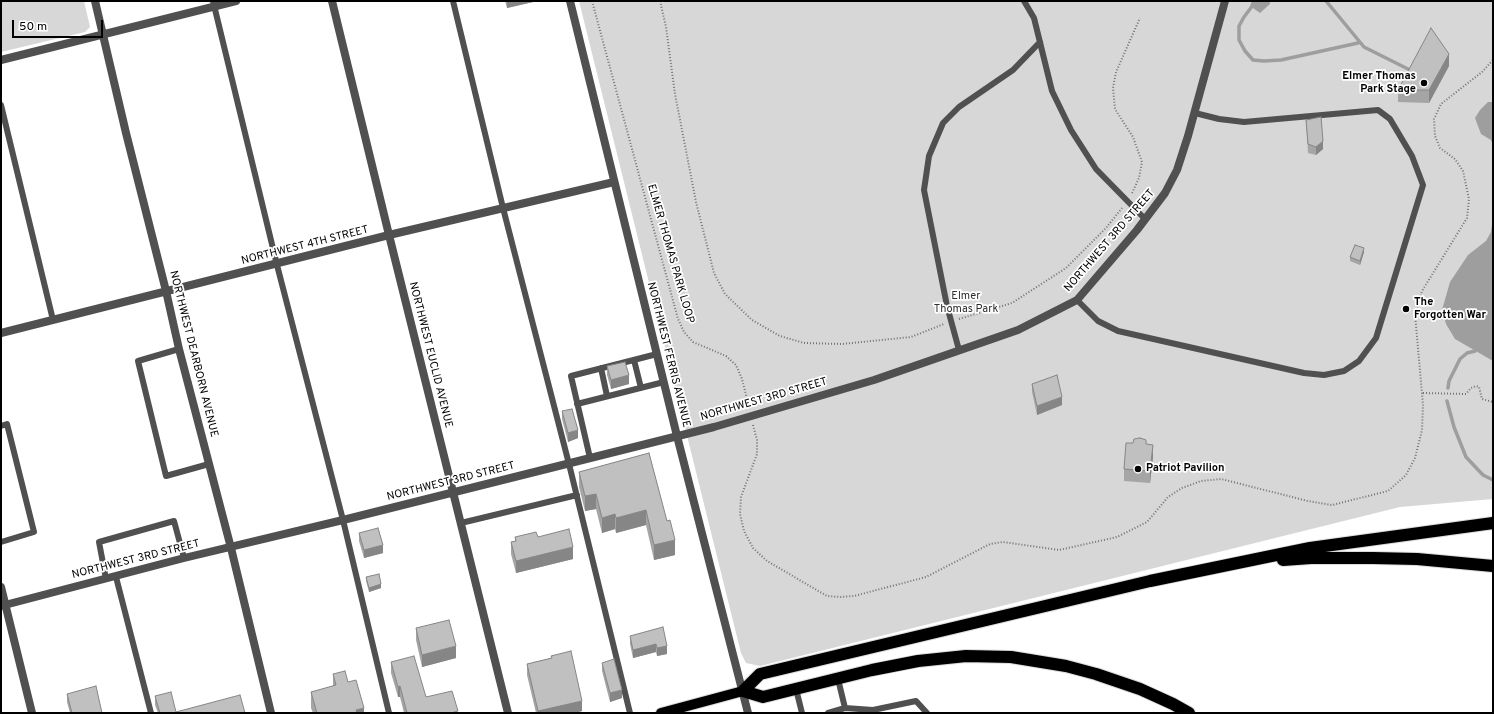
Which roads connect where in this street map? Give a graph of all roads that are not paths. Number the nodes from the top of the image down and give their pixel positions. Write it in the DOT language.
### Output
graph roads {
  1 [pos="95,1"];
  2 [pos="236,1"];
  3 [pos="332,1"];
  4 [pos="453,1"];
  5 [pos="570,1"];
  6 [pos="1024,1"];
  7 [pos="1225,1"];
  8 [pos="213,4"];
  9 [pos="103,34"];
  10 [pos="1040,42"];
  11 [pos="1,60"];
  12 [pos="1,105"];
  13 [pos="1195,113"];
  14 [pos="614,182"];
  15 [pos="503,208"];
  16 [pos="1145,220"];
  17 [pos="389,236"];
  18 [pos="277,265"];
  19 [pos="166,291"];
  20 [pos="1077,300"];
  21 [pos="53,320"];
  22 [pos="1,333"];
  23 [pos="179,349"];
  24 [pos="959,350"];
  25 [pos="657,354"];
  26 [pos="634,360"];
  27 [pos="601,368"];
  28 [pos="664,382"];
  29 [pos="641,388"];
  30 [pos="607,396"];
  31 [pos="577,404"];
  32 [pos="1,426"];
  33 [pos="677,436"];
  34 [pos="590,458"];
  35 [pos="209,464"];
  36 [pos="569,464"];
  37 [pos="453,492"];
  38 [pos="577,495"];
  39 [pos="343,520"];
  40 [pos="461,523"];
  41 [pos="1493,523"];
  42 [pos="1,542"];
  43 [pos="231,548"];
  44 [pos="184,558"];
  45 [pos="1238,563"];
  46 [pos="1493,566"];
  47 [pos="116,577"];
  48 [pos="106,579"];
  49 [pos="1,588"];
  50 [pos="3,605"];
  51 [pos="838,679"];
  52 [pos="796,689"];
  53 [pos="743,691"];
  54 [pos="846,708"];
  55 [pos="32,713"];
  56 [pos="151,713"];
  57 [pos="271,713"];
  58 [pos="390,713"];
  59 [pos="508,713"];
  60 [pos="630,713"];
  61 [pos="660,713"];
  62 [pos="748,713"];
  63 [pos="802,713"];
  64 [pos="828,713"];
  65 [pos="927,713"];
  66 [pos="1189,713"];
  1 -- 9 [label="street, NORTHWEST DEARBORN AVENUE"];
  2 -- 8 [label="street"];
  3 -- 17 [label="street, NORTHWEST EUCLID AVENUE"];
  4 -- 15 [label="lane"];
  5 -- 14 [label="street, NORTHWEST FERRIS AVENUE"];
  6 -- 10 [label="lane"];
  7 -- 13 [label="street, NORTHWEST 3RD STREET"];
  8 -- 9 [label="street"];
  8 -- 18 [label="lane"];
  9 -- 11 [label="street"];
  9 -- 19 [label="street, NORTHWEST DEARBORN AVENUE"];
  10 -- 16 [label="lane"];
  10 -- 24 [label="lane"];
  12 -- 21 [label="lane"];
  13 -- 16 [label="street, NORTHWEST 3RD STREET"];
  13 -- 20 [label="lane"];
  14 -- 15 [label="street, NORTHWEST 4TH STREET"];
  14 -- 25 [label="street, NORTHWEST FERRIS AVENUE"];
  15 -- 17 [label="street, NORTHWEST 4TH STREET"];
  15 -- 36 [label="lane"];
  16 -- 20 [label="street, NORTHWEST 3RD STREET"];
  17 -- 18 [label="street, NORTHWEST 4TH STREET"];
  17 -- 37 [label="street, NORTHWEST EUCLID AVENUE"];
  18 -- 19 [label="street, NORTHWEST 4TH STREET"];
  18 -- 39 [label="lane"];
  19 -- 21 [label="street, NORTHWEST 4TH STREET"];
  19 -- 23 [label="street, NORTHWEST DEARBORN AVENUE"];
  20 -- 24 [label="street, NORTHWEST 3RD STREET"];
  21 -- 22 [label="street, NORTHWEST 4TH STREET"];
  23 -- 35 [label="street, NORTHWEST DEARBORN AVENUE"];
  23 -- 35 [label="lane"];
  24 -- 33 [label="street, NORTHWEST 3RD STREET"];
  25 -- 26 [label="lane"];
  25 -- 28 [label="street, NORTHWEST FERRIS AVENUE"];
  26 -- 27 [label="lane"];
  26 -- 29 [label="lane"];
  27 -- 30 [label="lane"];
  27 -- 31 [label="lane"];
  28 -- 29 [label="lane"];
  28 -- 33 [label="street, NORTHWEST FERRIS AVENUE"];
  29 -- 30 [label="lane"];
  30 -- 31 [label="lane"];
  31 -- 34 [label="lane"];
  32 -- 42 [label="lane"];
  33 -- 34 [label="street, NORTHWEST 3RD STREET"];
  33 -- 53 [label="street, NORTHWEST FERRIS AVENUE"];
  34 -- 36 [label="street, NORTHWEST 3RD STREET"];
  35 -- 43 [label="street, NORTHWEST DEARBORN AVENUE"];
  36 -- 37 [label="street, NORTHWEST 3RD STREET"];
  36 -- 38 [label="lane"];
  37 -- 39 [label="street, NORTHWEST 3RD STREET"];
  37 -- 40 [label="street, NORTHWEST EUCLID AVENUE"];
  38 -- 40 [label="lane"];
  38 -- 60 [label="lane"];
  39 -- 43 [label="street, NORTHWEST 3RD STREET"];
  39 -- 58 [label="lane"];
  40 -- 59 [label="street, NORTHWEST EUCLID AVENUE"];
  41 -- 45 [label="highway"];
  43 -- 44 [label="street, NORTHWEST 3RD STREET"];
  43 -- 57 [label="street, NORTHWEST DEARBORN AVENUE"];
  44 -- 47 [label="street, NORTHWEST 3RD STREET"];
  44 -- 48 [label="lane"];
  45 -- 46 [label="highway"];
  45 -- 53 [label="highway"];
  47 -- 48 [label="street, NORTHWEST 3RD STREET"];
  47 -- 56 [label="lane"];
  48 -- 50 [label="street, NORTHWEST 3RD STREET"];
  49 -- 50 [label="street"];
  50 -- 55 [label="street"];
  51 -- 52 [label="highway"];
  51 -- 54 [label="lane"];
  51 -- 66 [label="highway"];
  52 -- 53 [label="highway"];
  52 -- 63 [label="lane"];
  53 -- 61 [label="main road"];
  53 -- 62 [label="street, NORTHWEST FERRIS AVENUE"];
  54 -- 64 [label="lane"];
  54 -- 65 [label="lane"];
}
